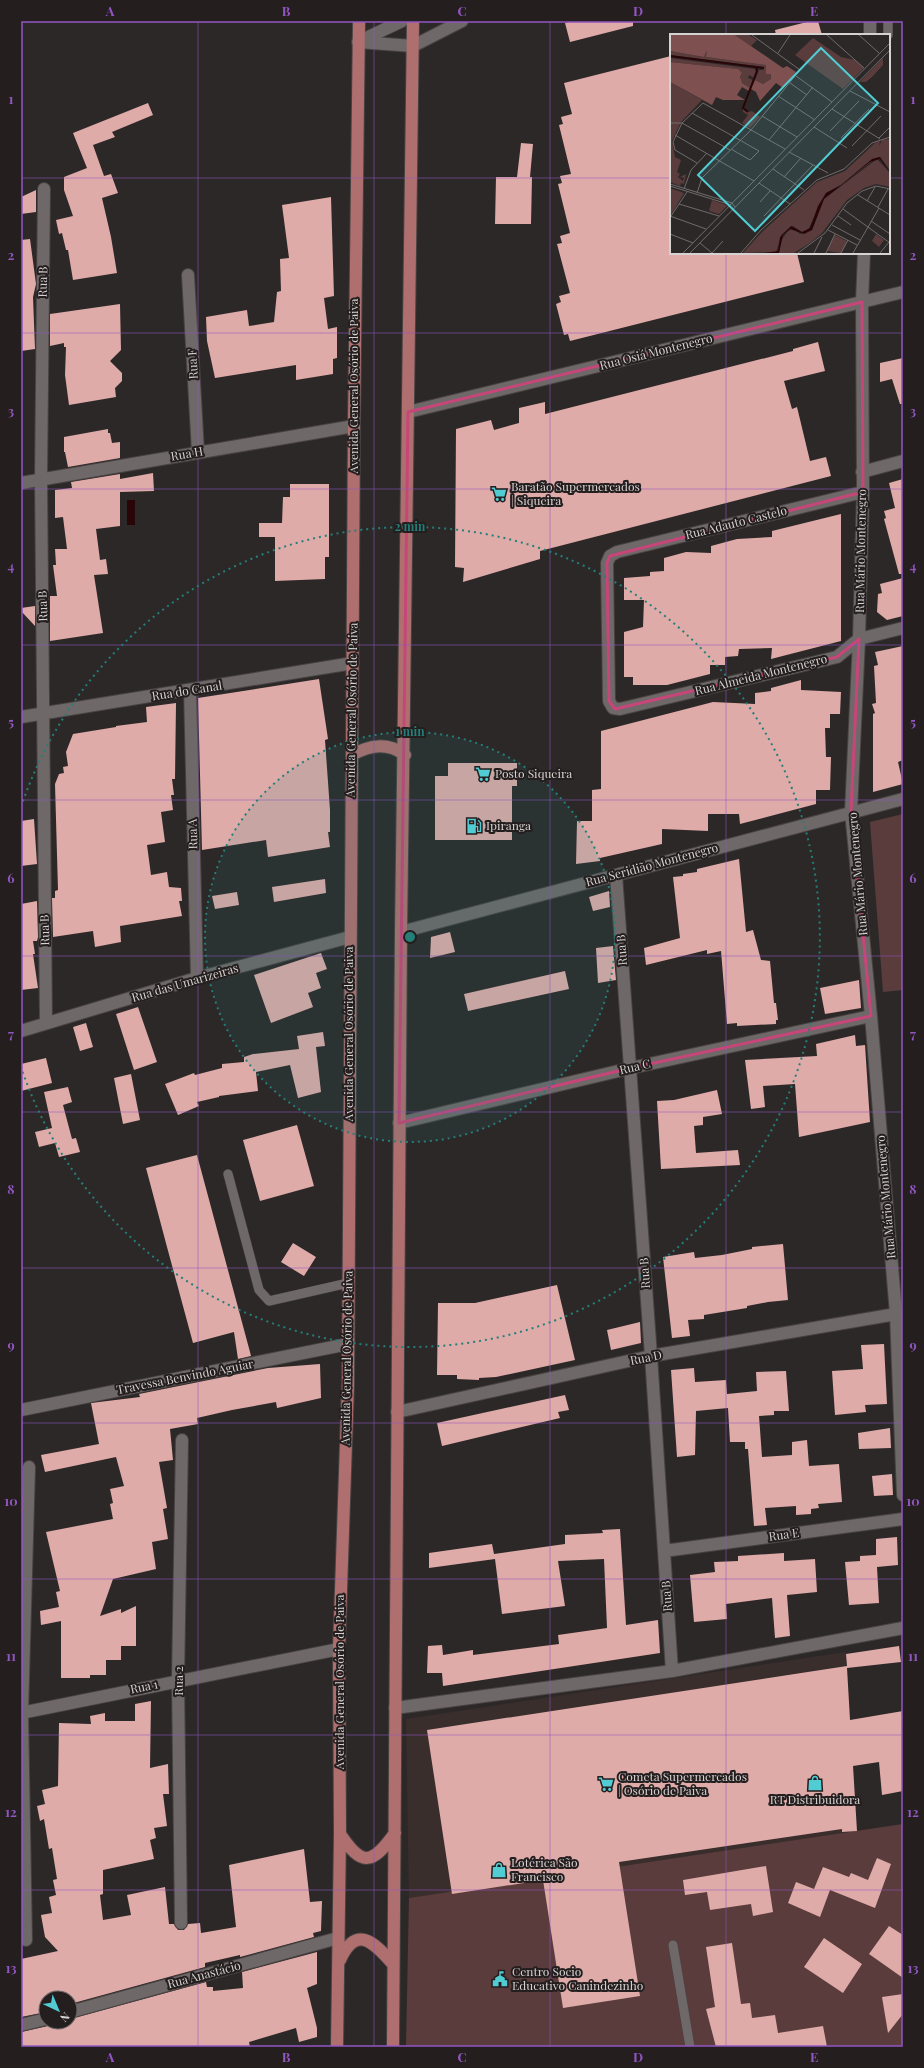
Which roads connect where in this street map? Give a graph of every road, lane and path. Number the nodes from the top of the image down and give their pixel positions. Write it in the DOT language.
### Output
graph roads {
  1 [pos="359,21"];
  2 [pos="402,21"];
  3 [pos="413,21"];
  4 [pos="462,21"];
  5 [pos="870,21"];
  6 [pos="888,21"];
  7 [pos="870,34"];
  8 [pos="888,34"];
  9 [pos="358,42"];
  10 [pos="413,46"];
  11 [pos="44,189"];
  12 [pos="864,254"];
  13 [pos="188,276"];
  14 [pos="903,292"];
  15 [pos="862,302"];
  16 [pos="408,412"];
  17 [pos="354,426"];
  18 [pos="198,452"];
  19 [pos="903,461"];
  20 [pos="862,472"];
  21 [pos="41,479"];
  22 [pos="21,483"];
  23 [pos="863,492"];
  24 [pos="903,628"];
  25 [pos="859,639"];
  26 [pos="353,663"];
  27 [pos="190,690"];
  28 [pos="613,708"];
  29 [pos="43,714"];
  30 [pos="21,717"];
  31 [pos="352,755"];
  32 [pos="404,755"];
  33 [pos="903,798"];
  34 [pos="851,812"];
  35 [pos="616,875"];
  36 [pos="401,932"];
  37 [pos="350,937"];
  38 [pos="197,978"];
  39 [pos="871,1016"];
  40 [pos="46,1023"];
  41 [pos="21,1031"];
  42 [pos="631,1068"];
  43 [pos="400,1123"];
  44 [pos="228,1174"];
  45 [pos="348,1283"];
  46 [pos="896,1314"];
  47 [pos="348,1344"];
  48 [pos="651,1356"];
  49 [pos="21,1410"];
  50 [pos="397,1412"];
  51 [pos="182,1440"];
  52 [pos="29,1467"];
  53 [pos="903,1494"];
  54 [pos="903,1519"];
  55 [pos="664,1551"];
  56 [pos="903,1628"];
  57 [pos="339,1649"];
  58 [pos="672,1671"];
  59 [pos="178,1680"];
  60 [pos="395,1708"];
  61 [pos="22,1713"];
  62 [pos="394,1833"];
  63 [pos="340,1834"];
  64 [pos="181,1923"];
  65 [pos="338,1938"];
  66 [pos="26,1940"];
  67 [pos="672,1945"];
  68 [pos="392,1963"];
  69 [pos="338,1965"];
  70 [pos="78,2010"];
  71 [pos="38,2020"];
  72 [pos="21,2025"];
  73 [pos="337,2047"];
  74 [pos="392,2047"];
  75 [pos="690,2047"];
  1 -- 9 [label="main road, Avenida General Osório de Paiva"];
  2 -- 9 [label="street"];
  3 -- 10 [label="main road"];
  4 -- 10 [label="street"];
  5 -- 7 [label="street"];
  6 -- 8 [label="lane"];
  9 -- 10 [label="street"];
  9 -- 17 [label="main road, Avenida General Osório de Paiva"];
  10 -- 16 [label="main road"];
  11 -- 21 [label="street, Rua B"];
  12 -- 15 [label="street, Rua Mário Montenegro"];
  13 -- 18 [label="street, Rua F"];
  14 -- 15 [label="street, Rua Osiá Montenegro"];
  15 -- 16 [label="street, Rua Osiá Montenegro"];
  15 -- 20 [label="street, Rua Mário Montenegro"];
  16 -- 32 [label="main road"];
  17 -- 18 [label="street, Rua H"];
  17 -- 26 [label="main road, Avenida General Osório de Paiva"];
  18 -- 21 [label="street, Rua H"];
  19 -- 20 [label="street"];
  20 -- 23 [label="street, Rua Mário Montenegro"];
  21 -- 22 [label="street, Rua H"];
  21 -- 29 [label="street, Rua B"];
  23 -- 25 [label="street, Rua Mário Montenegro"];
  23 -- 28 [label="street, Rua Adauto Castelo"];
  24 -- 25 [label="street, Rua Almeida Montenegro"];
  25 -- 28 [label="street, Rua Almeida Montenegro"];
  25 -- 34 [label="street, Rua Mário Montenegro"];
  26 -- 27 [label="street, Rua do Canal"];
  26 -- 31 [label="main road, Avenida General Osório de Paiva"];
  27 -- 29 [label="street, Rua do Canal"];
  27 -- 38 [label="street, Rua A"];
  29 -- 30 [label="street, Rua do Canal"];
  29 -- 40 [label="street, Rua B"];
  31 -- 32 [label="main road"];
  31 -- 37 [label="main road, Avenida General Osório de Paiva"];
  32 -- 36 [label="main road"];
  33 -- 34 [label="street, Rua Seridião Montenegro"];
  34 -- 35 [label="street, Rua Seridião Montenegro"];
  34 -- 39 [label="street, Rua Mário Montenegro"];
  35 -- 36 [label="street, Rua Seridião Montenegro"];
  35 -- 42 [label="street, Rua B"];
  36 -- 43 [label="main road"];
  37 -- 38 [label="street, Rua das Umarizeiras"];
  37 -- 45 [label="main road, Avenida General Osório de Paiva"];
  38 -- 40 [label="street, Rua das Umarizeiras"];
  39 -- 42 [label="street, Rua C"];
  39 -- 46 [label="street, Rua Mário Montenegro"];
  40 -- 41 [label="street, Rua das Umarizeiras"];
  42 -- 43 [label="street, Rua C"];
  42 -- 48 [label="street, Rua B"];
  43 -- 50 [label="main road"];
  44 -- 45 [label="lane"];
  45 -- 47 [label="main road, Avenida General Osório de Paiva"];
  46 -- 48 [label="street, Rua D"];
  46 -- 53 [label="street, Rua Mário Montenegro"];
  47 -- 49 [label="street, Travessa Benvindo Aguiar"];
  47 -- 57 [label="main road, Avenida General Osório de Paiva"];
  48 -- 50 [label="street, Rua D"];
  48 -- 55 [label="street, Rua B"];
  50 -- 60 [label="main road"];
  51 -- 59 [label="street, Rua 2"];
  52 -- 61 [label="street"];
  54 -- 55 [label="street, Rua E"];
  55 -- 58 [label="street, Rua B"];
  56 -- 58 [label="street"];
  57 -- 59 [label="street, Rua 1"];
  57 -- 63 [label="main road, Avenida General Osório de Paiva"];
  58 -- 60 [label="street"];
  59 -- 61 [label="street, Rua 1"];
  59 -- 64 [label="street, Rua 2"];
  60 -- 62 [label="main road"];
  61 -- 66 [label="street"];
  62 -- 63 [label="main road"];
  62 -- 68 [label="main road"];
  63 -- 65 [label="main road, Avenida General Osório de Paiva"];
  65 -- 69 [label="main road, Avenida General Osório de Paiva"];
  65 -- 70 [label="street, Rua Anastácio"];
  67 -- 75 [label="lane"];
  68 -- 69 [label="main road"];
  68 -- 74 [label="main road"];
  69 -- 73 [label="main road, Avenida General Osório de Paiva"];
  71 -- 72 [label="street"];
}
